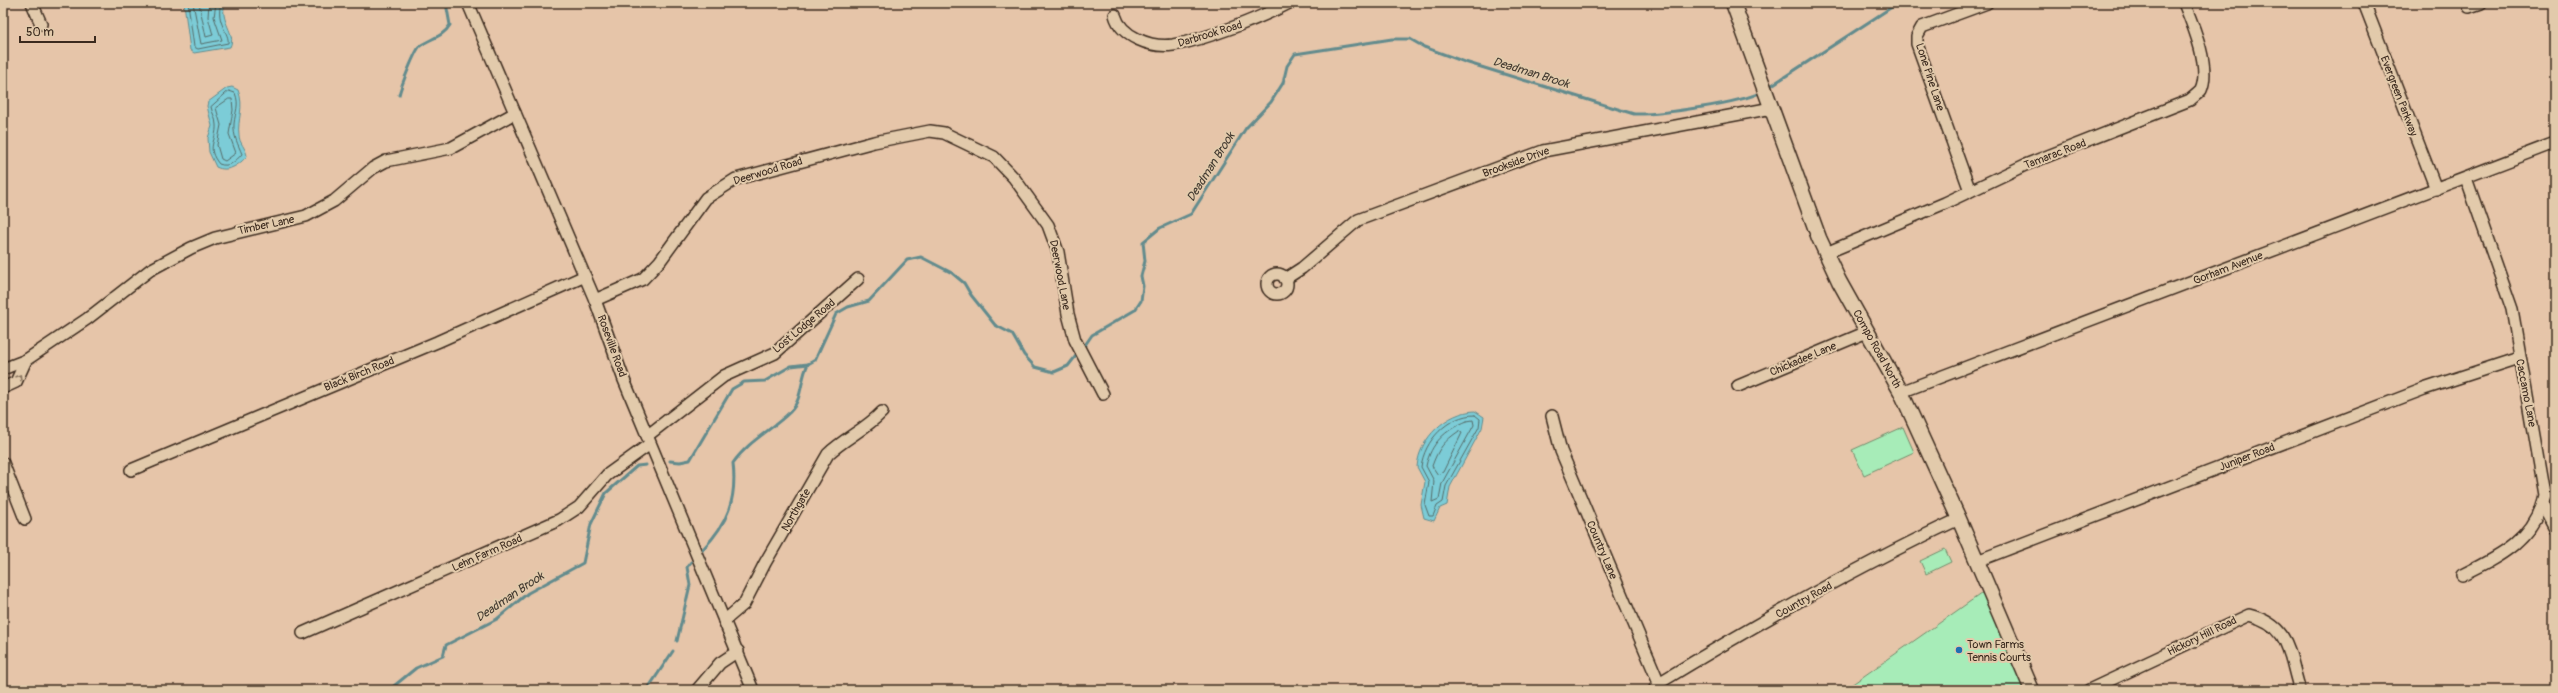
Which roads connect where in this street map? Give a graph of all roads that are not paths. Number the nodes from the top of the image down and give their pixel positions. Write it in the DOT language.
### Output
graph roads {
  1 [pos="32,3"];
  2 [pos="468,3"];
  3 [pos="1289,3"];
  4 [pos="1733,3"];
  5 [pos="1986,3"];
  6 [pos="2184,3"];
  7 [pos="2364,3"];
  8 [pos="2481,3"];
  9 [pos="2469,7"];
  10 [pos="1116,15"];
  11 [pos="41,24"];
  12 [pos="1772,108"];
  13 [pos="515,113"];
  14 [pos="961,140"];
  15 [pos="2555,143"];
  16 [pos="2466,178"];
  17 [pos="2436,189"];
  18 [pos="1970,191"];
  19 [pos="1826,253"];
  20 [pos="585,276"];
  21 [pos="858,279"];
  22 [pos="1285,279"];
  23 [pos="595,300"];
  24 [pos="1867,332"];
  25 [pos="2519,358"];
  26 [pos="26,360"];
  27 [pos="3,369"];
  28 [pos="1738,386"];
  29 [pos="3,387"];
  30 [pos="1901,392"];
  31 [pos="1103,394"];
  32 [pos="882,412"];
  33 [pos="1552,416"];
  34 [pos="649,440"];
  35 [pos="3,463"];
  36 [pos="131,470"];
  37 [pos="2542,504"];
  38 [pos="25,519"];
  39 [pos="1959,519"];
  40 [pos="2555,529"];
  41 [pos="1977,561"];
  42 [pos="2462,575"];
  43 [pos="724,621"];
  44 [pos="304,633"];
  45 [pos="738,652"];
  46 [pos="1656,687"];
  47 [pos="697,690"];
  48 [pos="753,690"];
  49 [pos="2032,690"];
  50 [pos="2089,690"];
  51 [pos="2300,690"];
  1 -- 11 [label="street"];
  2 -- 13 [label="street, Roseville Road"];
  3 -- 10 [label="street, Darbrook Road"];
  4 -- 12 [label="main road, Compo Road North"];
  5 -- 18 [label="street, Lone Pine Lane"];
  6 -- 18 [label="street, Tamarac Road"];
  7 -- 17 [label="street, Evergreen Parkway"];
  8 -- 9 [label="street"];
  12 -- 19 [label="main road, Compo Road North"];
  12 -- 22 [label="street, Brookside Drive"];
  13 -- 20 [label="street, Roseville Road"];
  13 -- 26 [label="street, Timber Lane"];
  14 -- 23 [label="street, Deerwood Road"];
  14 -- 31 [label="street, Deerwood Lane"];
  15 -- 16 [label="street, Gorham Avenue"];
  16 -- 17 [label="street, Gorham Avenue"];
  16 -- 25 [label="street, Caccamo Lane"];
  17 -- 30 [label="street, Gorham Avenue"];
  18 -- 19 [label="street, Tamarac Road"];
  19 -- 24 [label="main road, Compo Road North"];
  20 -- 23 [label="street, Roseville Road"];
  20 -- 36 [label="street, Black Birch Road"];
  21 -- 34 [label="street, Lost Lodge Road"];
  23 -- 34 [label="street, Roseville Road"];
  24 -- 28 [label="street, Chickadee Lane"];
  24 -- 30 [label="main road, Compo Road North"];
  25 -- 37 [label="street, Caccamo Lane"];
  25 -- 41 [label="street, Juniper Road"];
  26 -- 27 [label="street, Timber Lane"];
  29 -- 26 [label="street, one-way"];
  30 -- 39 [label="main road, Compo Road North"];
  32 -- 43 [label="street, Northgate"];
  33 -- 46 [label="street, Country Lane"];
  34 -- 43 [label="street, Roseville Road"];
  34 -- 44 [label="street, Lehn Farm Road"];
  35 -- 38 [label="street"];
  37 -- 40 [label="street"];
  37 -- 42 [label="street, Caccamo Lane"];
  39 -- 41 [label="main road, Compo Road North"];
  39 -- 46 [label="street, Country Road"];
  41 -- 49 [label="main road, Compo Road North"];
  43 -- 45 [label="street, Roseville Road"];
  45 -- 47 [label="street"];
  45 -- 48 [label="street, Roseville Road"];
  50 -- 51 [label="street, Hickory Hill Road"];
}
